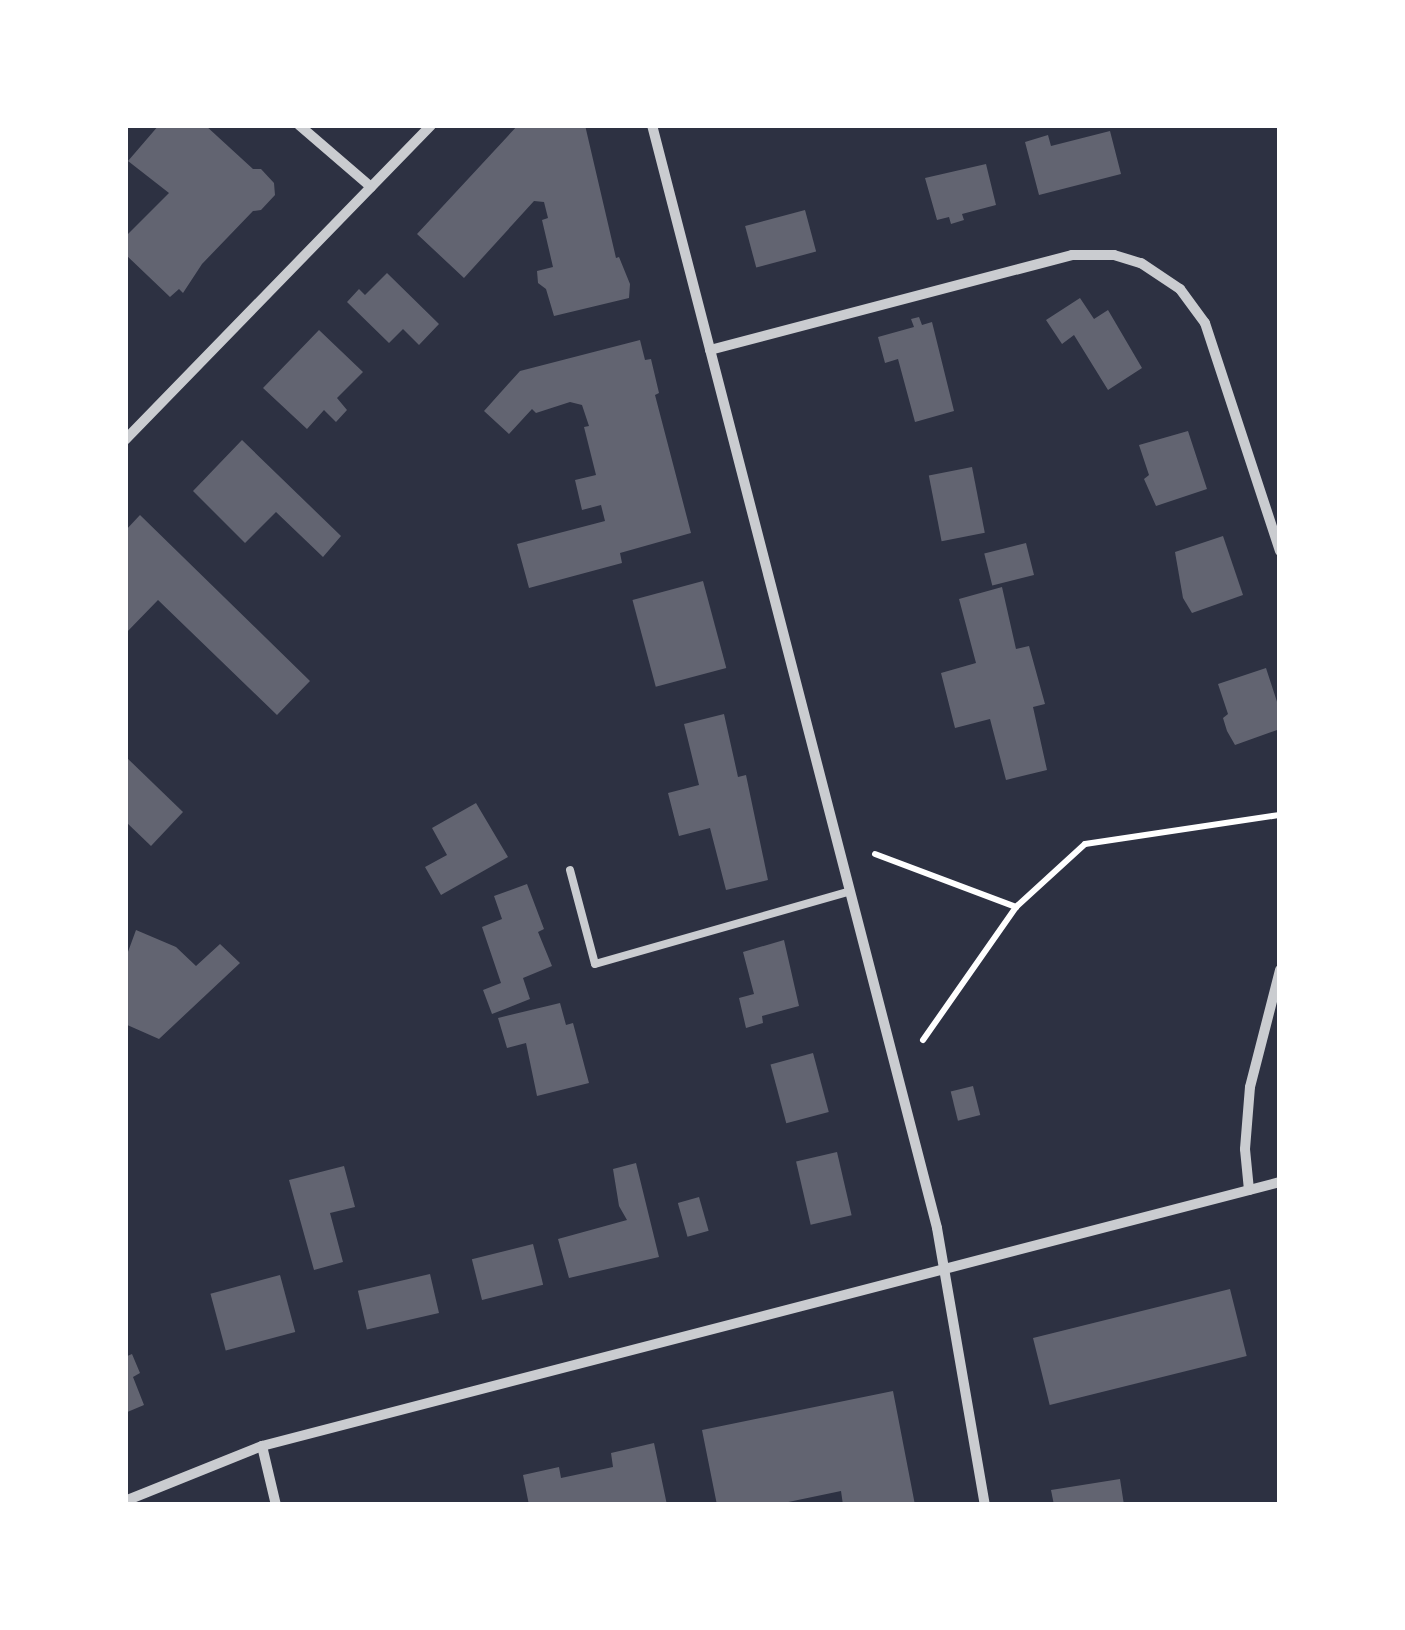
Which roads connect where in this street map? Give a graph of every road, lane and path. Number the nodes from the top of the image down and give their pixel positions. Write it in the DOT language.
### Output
graph roads {
  1 [pos="299,125"];
  2 [pos="431,125"];
  3 [pos="652,125"];
  4 [pos="371,187"];
  5 [pos="710,350"];
  6 [pos="125,440"];
  7 [pos="1280,552"];
  8 [pos="1280,815"];
  9 [pos="875,854"];
  10 [pos="570,870"];
  11 [pos="848,892"];
  12 [pos="1016,906"];
  13 [pos="1280,970"];
  14 [pos="923,1040"];
  15 [pos="1280,1182"];
  16 [pos="1249,1190"];
  17 [pos="945,1270"];
  18 [pos="262,1446"];
  19 [pos="125,1501"];
  20 [pos="276,1505"];
  21 [pos="985,1505"];
  1 -- 4 [label="street"];
  2 -- 4 [label="street"];
  3 -- 5 [label="street"];
  4 -- 6 [label="street"];
  5 -- 7 [label="street"];
  5 -- 11 [label="street"];
  8 -- 12 [label="path"];
  9 -- 12 [label="path"];
  10 -- 11 [label="lane"];
  11 -- 17 [label="street"];
  12 -- 14 [label="path"];
  13 -- 16 [label="street"];
  15 -- 16 [label="street"];
  16 -- 17 [label="street"];
  17 -- 18 [label="street"];
  17 -- 21 [label="street"];
  18 -- 19 [label="street"];
  18 -- 20 [label="street"];
}
